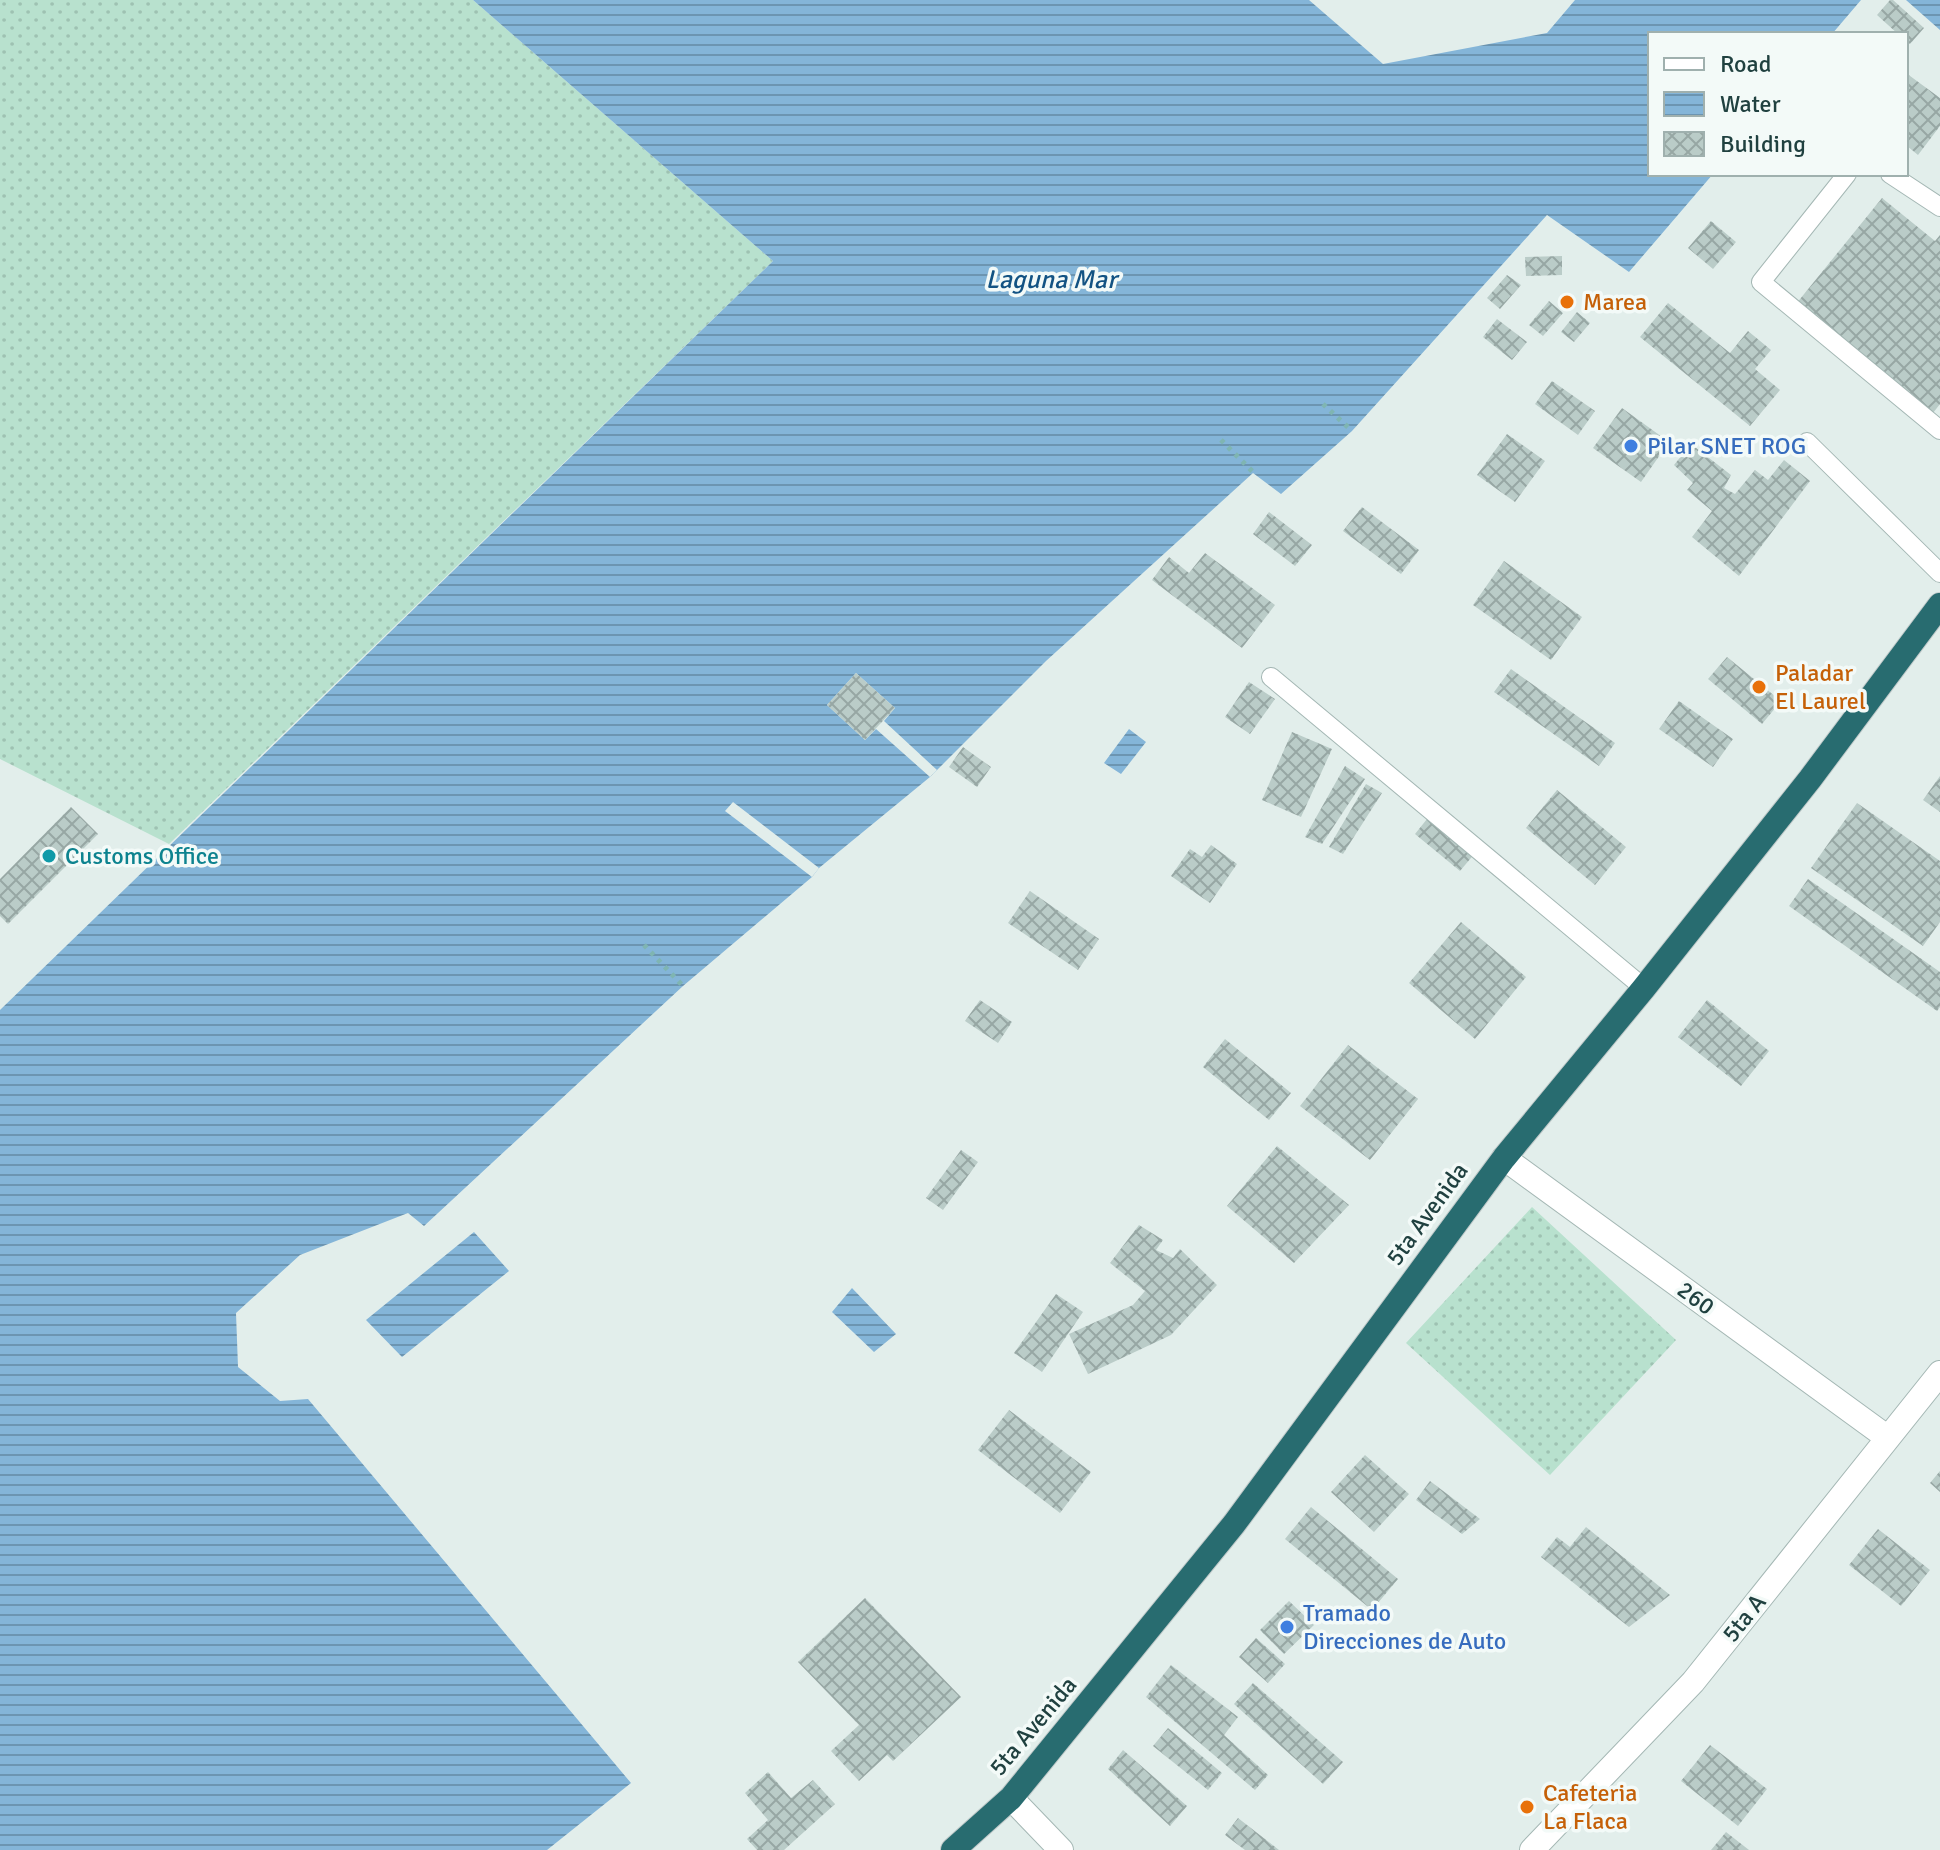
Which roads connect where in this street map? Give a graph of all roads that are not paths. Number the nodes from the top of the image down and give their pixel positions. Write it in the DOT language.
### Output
graph roads {
  1 [pos="1845,176"];
  2 [pos="1893,176"];
  3 [pos="1940,207"];
  4 [pos="1940,430"];
  5 [pos="1807,442"];
  6 [pos="1940,573"];
  7 [pos="1940,605"];
  8 [pos="1271,677"];
  9 [pos="1644,988"];
  10 [pos="1504,1158"];
  11 [pos="1940,1373"];
  12 [pos="1888,1438"];
  13 [pos="1011,1798"];
  14 [pos="953,1850"];
  15 [pos="1061,1850"];
  16 [pos="1532,1850"];
  1 -- 4 [label="lane"];
  2 -- 3 [label="lane"];
  5 -- 6 [label="lane"];
  7 -- 9 [label="highway, 5ta Avenida"];
  8 -- 9 [label="lane"];
  9 -- 10 [label="highway, 5ta Avenida"];
  10 -- 12 [label="street, 260"];
  10 -- 13 [label="highway, 5ta Avenida"];
  11 -- 12 [label="street, 5ta A"];
  12 -- 16 [label="street, 5ta A"];
  13 -- 14 [label="highway, 5ta Avenida"];
  13 -- 15 [label="street"];
}
